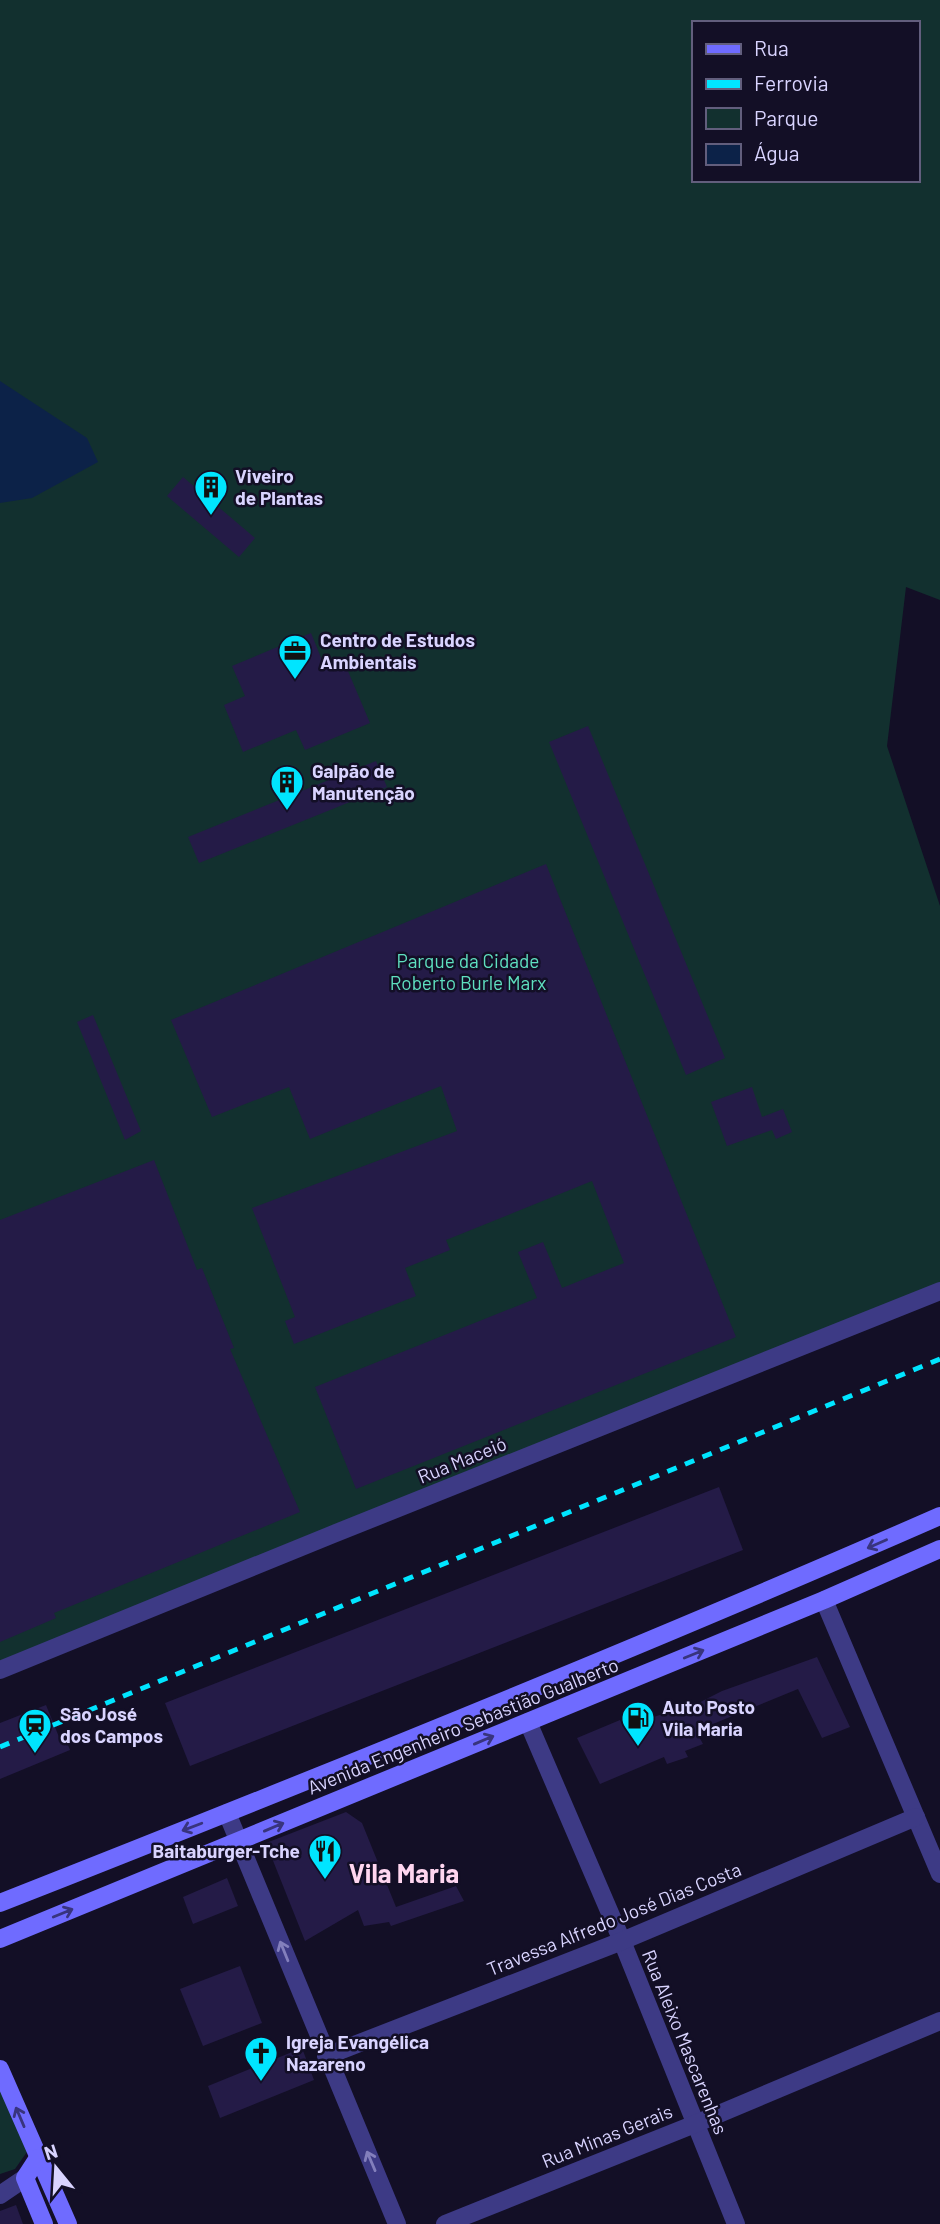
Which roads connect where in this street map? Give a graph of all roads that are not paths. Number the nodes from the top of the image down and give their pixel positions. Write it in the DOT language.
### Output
graph roads {
  1 [pos="940,1291"];
  2 [pos="940,1516"];
  3 [pos="940,1549"];
  4 [pos="824,1600"];
  5 [pos="0,1670"];
  6 [pos="528,1722"];
  7 [pos="227,1813"];
  8 [pos="916,1817"];
  9 [pos="239,1842"];
  10 [pos="940,1874"];
  11 [pos="0,1903"];
  12 [pos="0,1939"];
  13 [pos="622,1941"];
  14 [pos="940,2021"];
  15 [pos="326,2056"];
  16 [pos="0,2069"];
  17 [pos="695,2124"];
  18 [pos="38,2158"];
  19 [pos="25,2178"];
  20 [pos="0,2194"];
  21 [pos="44,2224"];
  22 [pos="68,2224"];
  23 [pos="397,2224"];
  24 [pos="444,2224"];
  25 [pos="736,2224"];
  1 -- 5 [label="street, Rua Maceió"];
  2 -- 7 [label="main road, Avenida Engenheiro Sebastião Gualberto, one-way"];
  3 -- 4 [label="main road, Avenida Engenheiro Sebastião Gualberto"];
  6 -- 4 [label="main road, Avenida Engenheiro Sebastião Gualberto, one-way"];
  4 -- 8 [label="street"];
  9 -- 6 [label="main road, Avenida Engenheiro Sebastião Gualberto, one-way"];
  6 -- 13 [label="street, Rua Aleixo Mascarenhas"];
  7 -- 9 [label="street"];
  7 -- 11 [label="main road, Avenida Engenheiro Sebastião Gualberto, one-way"];
  8 -- 10 [label="street"];
  8 -- 13 [label="street, Travessa Alfredo José Dias Costa"];
  12 -- 9 [label="main road, Avenida Engenheiro Sebastião Gualberto, one-way"];
  15 -- 9 [label="street, one-way"];
  13 -- 15 [label="street, Travessa Alfredo José Dias Costa"];
  13 -- 17 [label="street, Rua Aleixo Mascarenhas"];
  14 -- 17 [label="street, Rua Minas Gerais"];
  23 -- 15 [label="street, one-way"];
  18 -- 16 [label="main road, one-way"];
  17 -- 24 [label="street, Rua Minas Gerais"];
  17 -- 25 [label="street, Rua Aleixo Mascarenhas"];
  18 -- 19 [label="main road"];
  18 -- 22 [label="main road"];
  19 -- 20 [label="street"];
  19 -- 21 [label="main road"];
}
